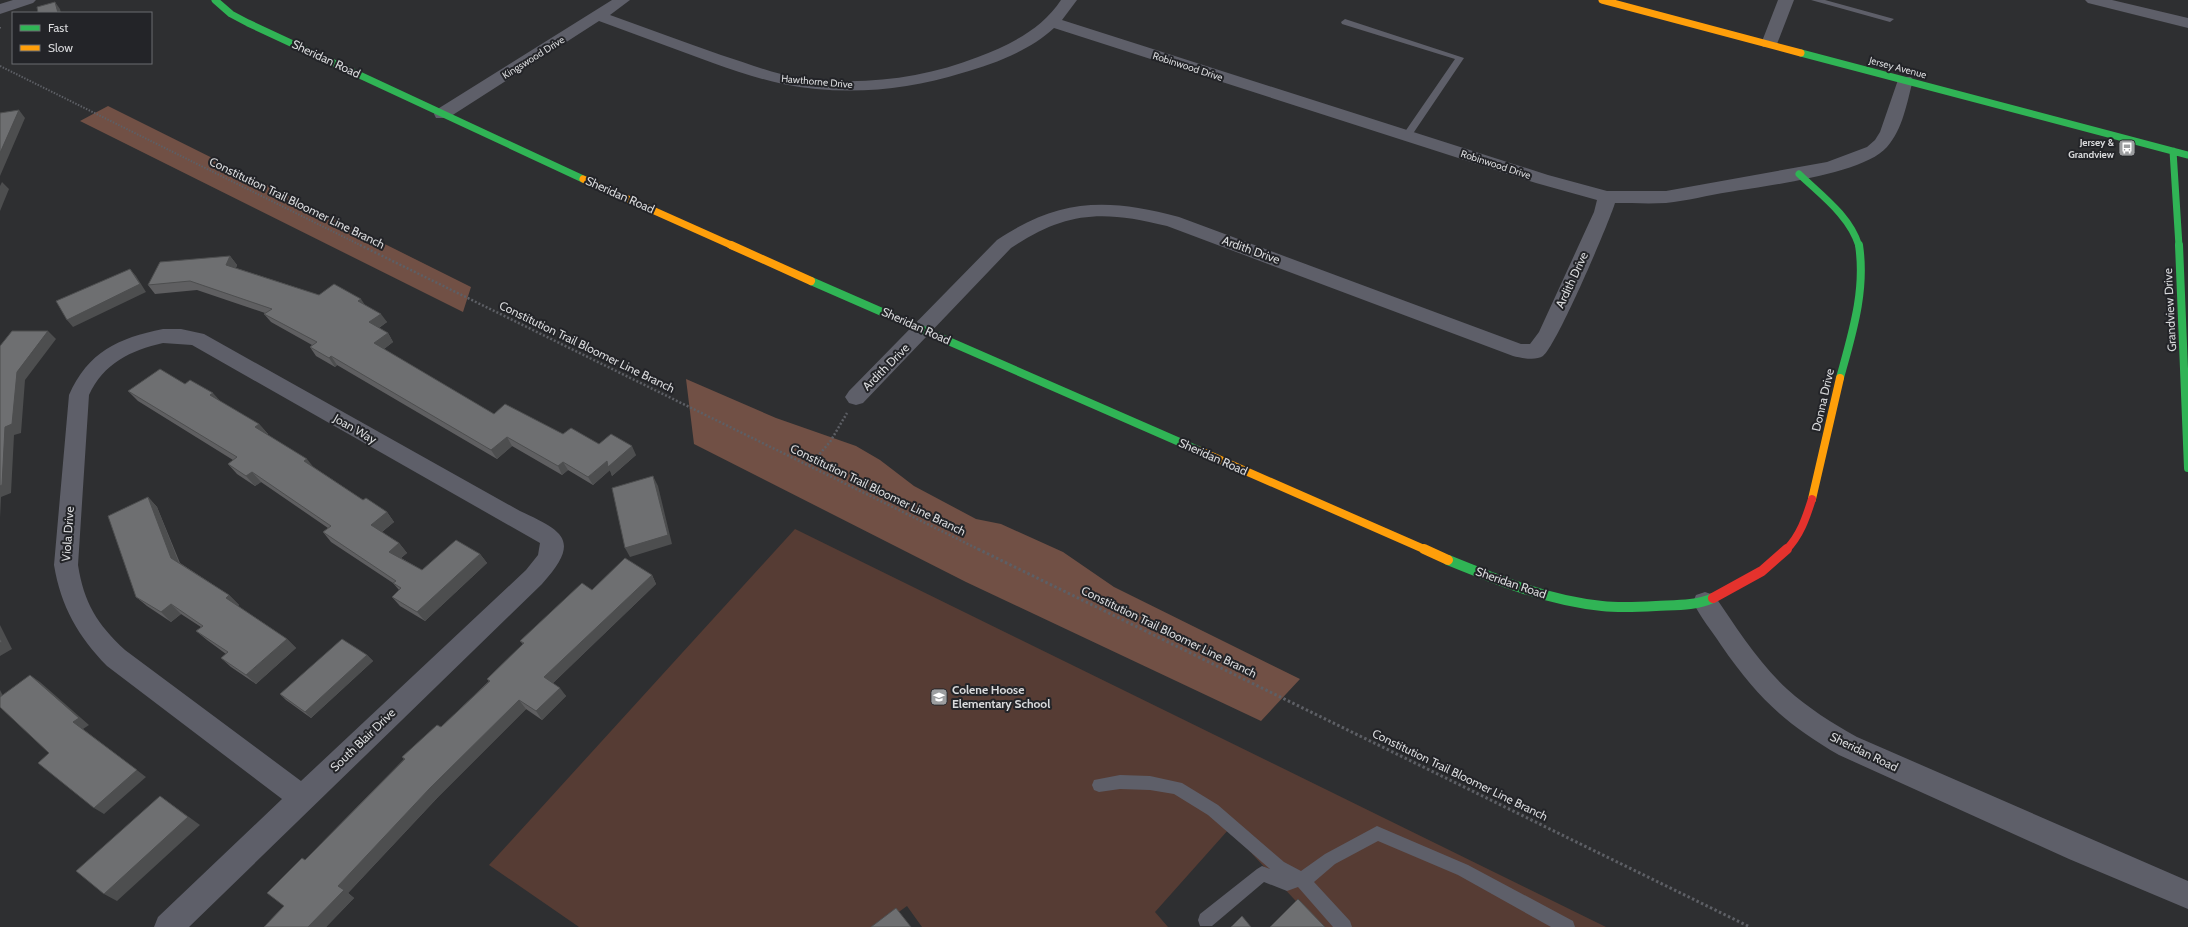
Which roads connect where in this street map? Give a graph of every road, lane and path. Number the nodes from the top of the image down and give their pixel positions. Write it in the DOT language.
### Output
graph roads {
  1 [pos="28,0"];
  2 [pos="215,0"];
  3 [pos="622,0"];
  4 [pos="1069,0"];
  5 [pos="1602,0"];
  6 [pos="1786,0"];
  7 [pos="1815,0"];
  8 [pos="2093,0"];
  9 [pos="0,9"];
  10 [pos="599,16"];
  11 [pos="1890,19"];
  12 [pos="1052,22"];
  13 [pos="1345,22"];
  14 [pos="2188,23"];
  15 [pos="1769,44"];
  16 [pos="0,66"];
  17 [pos="1905,80"];
  18 [pos="442,114"];
  19 [pos="1406,136"];
  20 [pos="2173,151"];
  21 [pos="2188,155"];
  22 [pos="1799,174"];
  23 [pos="1607,197"];
  24 [pos="924,329"];
  25 [pos="144,339"];
  26 [pos="856,397"];
  27 [pos="809,466"];
  28 [pos="2188,468"];
  29 [pos="553,549"];
  30 [pos="1705,602"];
  31 [pos="1099,785"];
  32 [pos="302,798"];
  33 [pos="1301,879"];
  34 [pos="2188,895"];
  35 [pos="1206,920"];
  36 [pos="168,927"];
  37 [pos="1344,927"];
  38 [pos="1567,927"];
  39 [pos="1750,927"];
  1 -- 9 [label="street"];
  2 -- 18 [label="street, Sheridan Road"];
  3 -- 10 [label="street, Kingswood Drive"];
  4 -- 12 [label="street, Hawthorne Drive"];
  5 -- 15 [label="street, Jersey Avenue"];
  6 -- 15 [label="street"];
  7 -- 11 [label="lane"];
  8 -- 14 [label="street"];
  10 -- 12 [label="street, Hawthorne Drive"];
  10 -- 18 [label="street, Kingswood Drive"];
  12 -- 19 [label="street, Robinwood Drive"];
  13 -- 19 [label="lane"];
  15 -- 17 [label="street, Jersey Avenue"];
  16 -- 27 [label="path, Constitution Trail Bloomer Line Branch"];
  17 -- 20 [label="street, Jersey Avenue"];
  17 -- 22 [label="street, Robinwood Drive"];
  18 -- 24 [label="street, Sheridan Road"];
  19 -- 23 [label="street, Robinwood Drive"];
  20 -- 21 [label="street, Jersey Avenue"];
  20 -- 28 [label="street, Grandview Drive"];
  22 -- 23 [label="street, Robinwood Drive"];
  22 -- 30 [label="street, Donna Drive"];
  23 -- 24 [label="street, Ardith Drive"];
  24 -- 26 [label="street, Ardith Drive"];
  24 -- 30 [label="street, Sheridan Road"];
  25 -- 29 [label="street, Joan Way"];
  25 -- 32 [label="street, Viola Drive"];
  26 -- 27 [label="path"];
  27 -- 39 [label="path, Constitution Trail Bloomer Line Branch"];
  29 -- 32 [label="street, South Blair Drive"];
  30 -- 34 [label="street, Sheridan Road"];
  31 -- 33 [label="lane"];
  32 -- 36 [label="street, South Blair Drive"];
  33 -- 35 [label="lane"];
  33 -- 37 [label="lane"];
  33 -- 38 [label="lane"];
}
